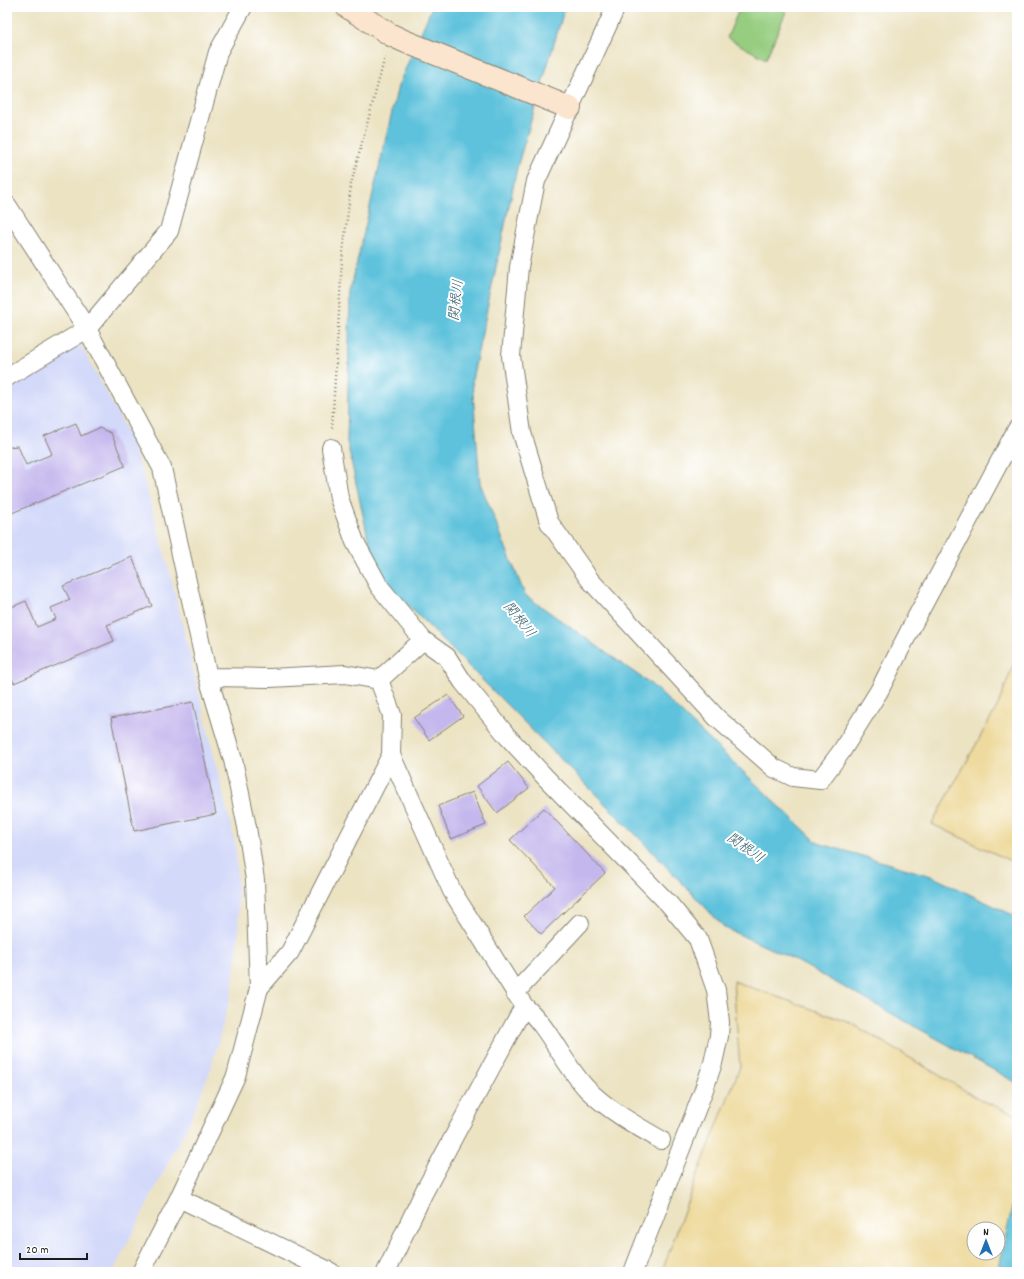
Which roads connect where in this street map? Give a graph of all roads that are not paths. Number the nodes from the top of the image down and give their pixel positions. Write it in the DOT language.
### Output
graph roads {
  1 [pos="243,7"];
  2 [pos="347,7"];
  3 [pos="616,7"];
  4 [pos="561,105"];
  5 [pos="7,205"];
  6 [pos="87,329"];
  7 [pos="7,377"];
  8 [pos="1017,429"];
  9 [pos="331,448"];
  10 [pos="424,640"];
  11 [pos="208,677"];
  12 [pos="379,680"];
  13 [pos="391,756"];
  14 [pos="580,923"];
  15 [pos="259,988"];
  16 [pos="519,999"];
  17 [pos="661,1140"];
  18 [pos="179,1198"];
  19 [pos="142,1272"];
  20 [pos="331,1272"];
  21 [pos="386,1272"];
  22 [pos="633,1272"];
  1 -- 6 [label="street"];
  2 -- 4 [label="street"];
  3 -- 4 [label="street"];
  4 -- 8 [label="street"];
  5 -- 6 [label="street"];
  6 -- 7 [label="street"];
  6 -- 11 [label="street"];
  9 -- 10 [label="street"];
  10 -- 12 [label="street"];
  10 -- 22 [label="street"];
  11 -- 12 [label="street"];
  11 -- 15 [label="street"];
  12 -- 13 [label="street"];
  13 -- 15 [label="street"];
  13 -- 16 [label="street"];
  14 -- 16 [label="street"];
  15 -- 18 [label="street"];
  16 -- 17 [label="street"];
  16 -- 21 [label="street"];
  18 -- 19 [label="street"];
  18 -- 20 [label="street"];
}
